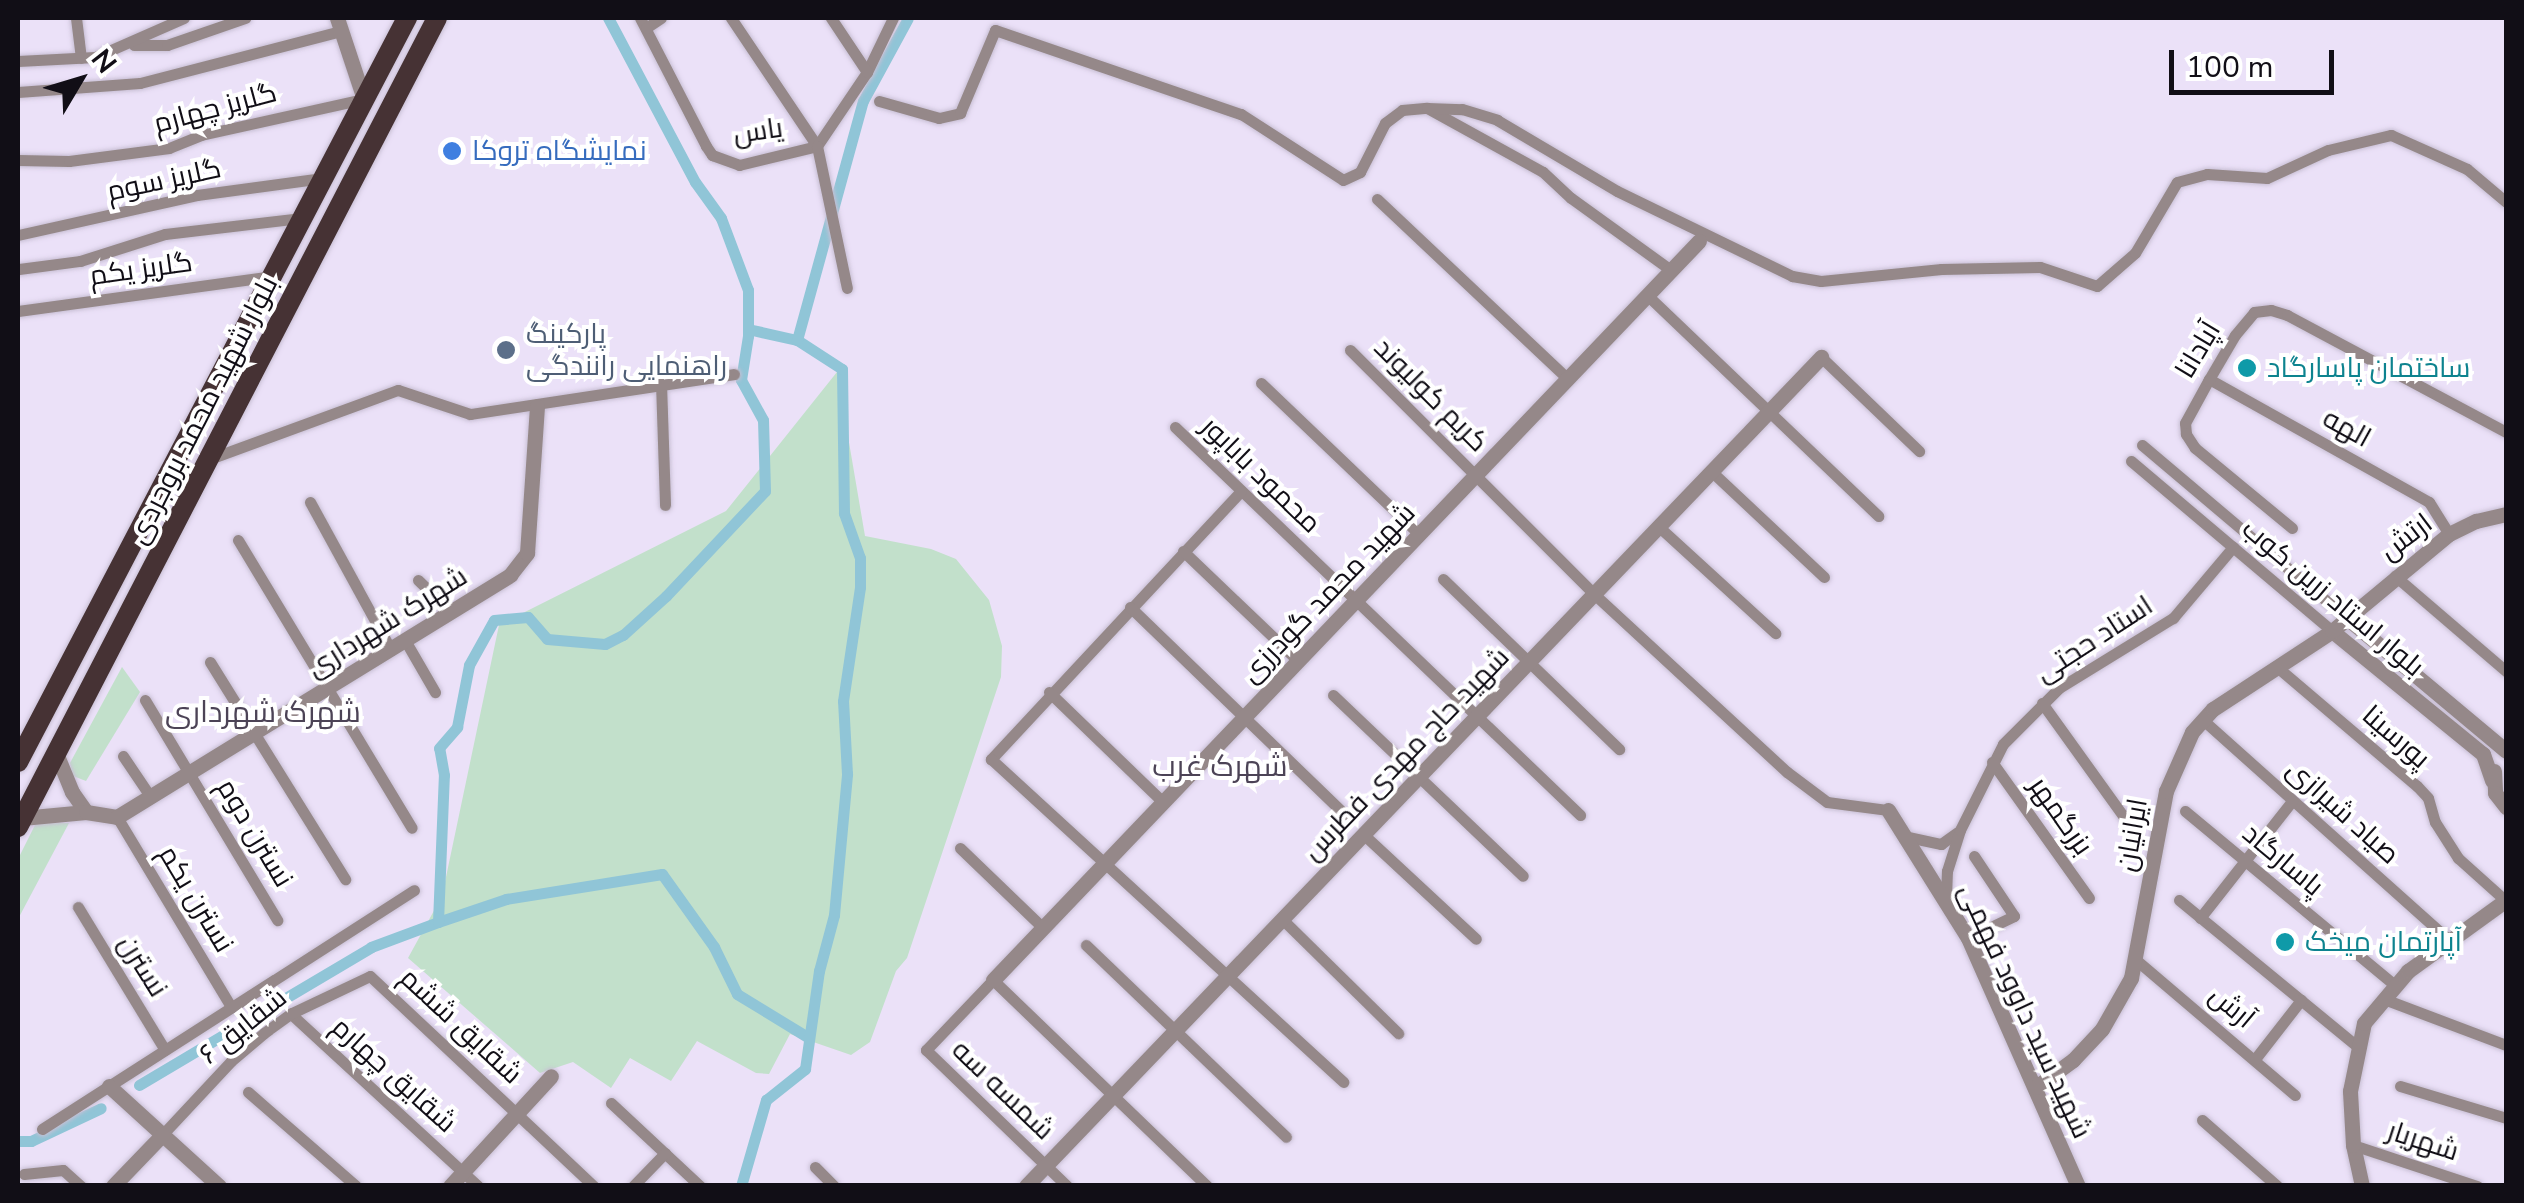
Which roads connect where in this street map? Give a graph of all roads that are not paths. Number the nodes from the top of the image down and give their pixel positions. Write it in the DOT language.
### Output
graph roads {
  1 [pos="76,18"];
  2 [pos="184,18"];
  3 [pos="244,18"];
  4 [pos="407,18"];
  5 [pos="437,18"];
  6 [pos="661,18"];
  7 [pos="731,18"];
  8 [pos="832,18"];
  9 [pos="894,18"];
  10 [pos="643,23"];
  11 [pos="339,24"];
  12 [pos="129,44"];
  13 [pos="80,58"];
  14 [pos="18,61"];
  15 [pos="867,72"];
  16 [pos="18,92"];
  17 [pos="364,99"];
  18 [pos="879,100"];
  19 [pos="1427,108"];
  20 [pos="817,146"];
  21 [pos="18,160"];
  22 [pos="322,178"];
  23 [pos="1378,199"];
  24 [pos="2506,202"];
  25 [pos="302,218"];
  26 [pos="18,234"];
  27 [pos="1700,241"];
  28 [pos="19,269"];
  29 [pos="1672,270"];
  30 [pos="272,276"];
  31 [pos="847,288"];
  32 [pos="1647,295"];
  33 [pos="18,311"];
  34 [pos="1350,350"];
  35 [pos="1821,357"];
  36 [pos="734,374"];
  37 [pos="1568,379"];
  38 [pos="2209,379"];
  39 [pos="661,383"];
  40 [pos="1261,383"];
  41 [pos="537,406"];
  42 [pos="1769,411"];
  43 [pos="1174,427"];
  44 [pos="2506,432"];
  45 [pos="2142,445"];
  46 [pos="1919,451"];
  47 [pos="208,460"];
  48 [pos="2130,461"];
  49 [pos="1712,471"];
  50 [pos="1476,475"];
  51 [pos="1241,491"];
  52 [pos="310,502"];
  53 [pos="665,505"];
  54 [pos="2506,514"];
  55 [pos="1878,516"];
  56 [pos="1658,526"];
  57 [pos="2292,528"];
  58 [pos="1419,534"];
  59 [pos="2449,534"];
  60 [pos="238,540"];
  61 [pos="2233,547"];
  62 [pos="1183,552"];
  63 [pos="2395,576"];
  64 [pos="1824,577"];
  65 [pos="1443,579"];
  66 [pos="418,580"];
  67 [pos="1594,594"];
  68 [pos="1356,601"];
  69 [pos="1130,608"];
  70 [pos="452,613"];
  71 [pos="2347,618"];
  72 [pos="2332,631"];
  73 [pos="1775,633"];
  74 [pos="399,646"];
  75 [pos="1298,661"];
  76 [pos="1530,661"];
  77 [pos="210,662"];
  78 [pos="2277,667"];
  79 [pos="2506,671"];
  80 [pos="326,691"];
  81 [pos="435,692"];
  82 [pos="1049,692"];
  83 [pos="1333,695"];
  84 [pos="145,700"];
  85 [pos="2042,702"];
  86 [pos="1244,717"];
  87 [pos="1476,717"];
  88 [pos="2203,720"];
  89 [pos="255,732"];
  90 [pos="1619,750"];
  91 [pos="56,753"];
  92 [pos="2506,754"];
  93 [pos="124,756"];
  94 [pos="18,762"];
  95 [pos="1992,762"];
  96 [pos="190,772"];
  97 [pos="1416,778"];
  98 [pos="2492,780"];
  99 [pos="150,796"];
  100 [pos="2292,801"];
  101 [pos="1164,802"];
  102 [pos="2506,807"];
  103 [pos="1888,810"];
  104 [pos="2185,811"];
  105 [pos="86,812"];
  106 [pos="1344,814"];
  107 [pos="1580,815"];
  108 [pos="117,817"];
  109 [pos="20,822"];
  110 [pos="412,828"];
  111 [pos="1960,830"];
  112 [pos="1363,834"];
  113 [pos="2137,835"];
  114 [pos="1908,838"];
  115 [pos="960,848"];
  116 [pos="1974,856"];
  117 [pos="2245,861"];
  118 [pos="1105,864"];
  119 [pos="1523,876"];
  120 [pos="345,879"];
  121 [pos="414,890"];
  122 [pos="1946,898"];
  123 [pos="2089,898"];
  124 [pos="2178,900"];
  125 [pos="2506,901"];
  126 [pos="78,908"];
  127 [pos="1282,918"];
  128 [pos="2200,918"];
  129 [pos="277,920"];
  130 [pos="1043,928"];
  131 [pos="1968,938"];
  132 [pos="1476,939"];
  133 [pos="2450,940"];
  134 [pos="1086,945"];
  135 [pos="2136,958"];
  136 [pos="370,976"];
  137 [pos="1228,976"];
  138 [pos="993,980"];
  139 [pos="2396,986"];
  140 [pos="2301,1000"];
  141 [pos="2384,1000"];
  142 [pos="231,1008"];
  143 [pos="291,1014"];
  144 [pos="1174,1032"];
  145 [pos="1398,1033"];
  146 [pos="2506,1045"];
  147 [pos="2358,1046"];
  148 [pos="165,1050"];
  149 [pos="2255,1059"];
  150 [pos="550,1076"];
  151 [pos="1344,1082"];
  152 [pos="109,1086"];
  153 [pos="2400,1086"];
  154 [pos="2036,1087"];
  155 [pos="248,1092"];
  156 [pos="1113,1095"];
  157 [pos="2295,1095"];
  158 [pos="612,1103"];
  159 [pos="517,1113"];
  160 [pos="2506,1118"];
  161 [pos="2202,1120"];
  162 [pos="42,1128"];
  163 [pos="162,1135"];
  164 [pos="1286,1137"];
  165 [pos="2353,1145"];
  166 [pos="665,1153"];
  167 [pos="1046,1165"];
  168 [pos="815,1166"];
  169 [pos="463,1172"];
  170 [pos="24,1174"];
  171 [pos="80,1186"];
  172 [pos="113,1186"];
  173 [pos="218,1186"];
  174 [pos="356,1186"];
  175 [pos="450,1186"];
  176 [pos="478,1186"];
  177 [pos="594,1186"];
  178 [pos="632,1186"];
  179 [pos="700,1186"];
  180 [pos="834,1186"];
  181 [pos="1026,1186"];
  182 [pos="1067,1186"];
  183 [pos="1207,1186"];
  184 [pos="2078,1186"];
  185 [pos="2276,1186"];
  186 [pos="2362,1186"];
  187 [pos="2478,1186"];
  1 -- 13 [label="street"];
  2 -- 12 [label="street"];
  3 -- 12 [label="street"];
  4 -- 17 [label="highway, بلوار شهید محمد بروجردی"];
  5 -- 47 [label="highway, بلوار شهید محمد بروجردی"];
  6 -- 10 [label="street"];
  7 -- 20 [label="street"];
  8 -- 15 [label="street"];
  9 -- 15 [label="street, یاس"];
  10 -- 20 [label="street, یاس"];
  11 -- 16 [label="street"];
  11 -- 17 [label="street"];
  12 -- 13 [label="street"];
  13 -- 14 [label="street"];
  15 -- 20 [label="street, یاس"];
  17 -- 21 [label="street, گلریز چهارم"];
  17 -- 22 [label="highway, بلوار شهید محمد بروجردی"];
  18 -- 19 [label="street"];
  19 -- 24 [label="street"];
  19 -- 29 [label="street"];
  20 -- 31 [label="street"];
  22 -- 25 [label="highway, بلوار شهید محمد بروجردی"];
  22 -- 26 [label="street, گلریز سوم"];
  23 -- 37 [label="street"];
  25 -- 28 [label="street"];
  25 -- 30 [label="highway, بلوار شهید محمد بروجردی"];
  27 -- 29 [label="street, شهید محمد گودرزی"];
  29 -- 32 [label="street, شهید محمد گودرزی"];
  30 -- 33 [label="street, گلریز یکم"];
  30 -- 94 [label="highway, بلوار شهید محمد بروجردی"];
  32 -- 37 [label="street, شهید محمد گودرزی"];
  32 -- 42 [label="street"];
  34 -- 50 [label="street, کریم کولیوند"];
  35 -- 42 [label="street, شهید حاج مهدی فطرس"];
  35 -- 46 [label="street"];
  36 -- 39 [label="street"];
  37 -- 50 [label="street, شهید محمد گودرزی"];
  38 -- 44 [label="street, آپادانا"];
  38 -- 57 [label="street, آپادانا"];
  38 -- 59 [label="street, الهه"];
  39 -- 41 [label="street"];
  39 -- 53 [label="street"];
  40 -- 58 [label="street"];
  41 -- 47 [label="street"];
  41 -- 70 [label="street, شهرک شهرداری"];
  42 -- 49 [label="street, شهید حاج مهدی فطرس"];
  42 -- 55 [label="street"];
  43 -- 51 [label="street, محمود باباپور"];
  45 -- 71 [label="street, بلوار استاد زرین کوب"];
  47 -- 91 [label="highway, بلوار شهید محمد بروجردی"];
  48 -- 61 [label="street, بلوار استاد زرین کوب"];
  49 -- 56 [label="street, شهید حاج مهدی فطرس"];
  49 -- 64 [label="street"];
  50 -- 58 [label="street, شهید محمد گودرزی"];
  50 -- 67 [label="street, کریم کولیوند"];
  51 -- 62 [label="street"];
  51 -- 68 [label="street, محمود باباپور"];
  52 -- 74 [label="street"];
  54 -- 59 [label="street, ارتش"];
  56 -- 67 [label="street, شهید حاج مهدی فطرس"];
  56 -- 73 [label="street"];
  58 -- 68 [label="street, شهید محمد گودرزی"];
  59 -- 63 [label="street, ارتش"];
  60 -- 80 [label="street"];
  61 -- 72 [label="street, بلوار استاد زرین کوب"];
  61 -- 85 [label="street, استاد حجتی"];
  62 -- 69 [label="street"];
  62 -- 75 [label="street"];
  63 -- 71 [label="street, ارتش"];
  63 -- 79 [label="street"];
  65 -- 76 [label="street"];
  66 -- 70 [label="street"];
  67 -- 76 [label="street, شهید حاج مهدی فطرس"];
  67 -- 103 [label="street, کریم کولیوند"];
  68 -- 75 [label="street, شهید محمد گودرزی"];
  68 -- 87 [label="street, محمود باباپور"];
  69 -- 82 [label="street"];
  69 -- 86 [label="street"];
  70 -- 74 [label="street, شهرک شهرداری"];
  71 -- 72 [label="street, ارتش"];
  71 -- 92 [label="street, بلوار استاد زرین کوب"];
  72 -- 78 [label="street, ایرانیان"];
  72 -- 98 [label="street, بلوار استاد زرین کوب"];
  74 -- 80 [label="street, شهرک شهرداری"];
  74 -- 81 [label="street"];
  75 -- 86 [label="street, شهید محمد گودرزی"];
  76 -- 87 [label="street, شهید حاج مهدی فطرس"];
  76 -- 90 [label="street"];
  77 -- 89 [label="street"];
  78 -- 88 [label="street, ایرانیان"];
  78 -- 125 [label="street, پورسینا"];
  80 -- 89 [label="street, شهرک شهرداری"];
  80 -- 110 [label="street"];
  82 -- 101 [label="street"];
  82 -- 118 [label="street"];
  83 -- 97 [label="street"];
  84 -- 96 [label="street, نسترن دوم"];
  85 -- 95 [label="street, استاد حجتی"];
  85 -- 113 [label="street"];
  86 -- 101 [label="street, شهید محمد گودرزی"];
  86 -- 106 [label="street"];
  87 -- 97 [label="street, شهید حاج مهدی فطرس"];
  87 -- 107 [label="street, محمود باباپور"];
  88 -- 100 [label="street, صیاد شیرازی"];
  88 -- 135 [label="street, ایرانیان"];
  89 -- 96 [label="street, شهرک شهرداری"];
  89 -- 120 [label="street"];
  91 -- 105 [label="street"];
  91 -- 109 [label="highway, بلوار شهید محمد بروجردی"];
  92 -- 98 [label="street"];
  93 -- 99 [label="street"];
  95 -- 111 [label="street, استاد حجتی"];
  95 -- 123 [label="street, بزرگمهر"];
  96 -- 99 [label="street, شهرک شهرداری"];
  96 -- 129 [label="street, نسترن دوم"];
  97 -- 112 [label="street, شهید حاج مهدی فطرس"];
  97 -- 119 [label="street"];
  98 -- 102 [label="street, بلوار استاد زرین کوب"];
  99 -- 108 [label="street, شهرک شهرداری"];
  100 -- 117 [label="street"];
  100 -- 133 [label="street, صیاد شیرازی"];
  101 -- 118 [label="street, شهید محمد گودرزی"];
  103 -- 114 [label="street, شهید سید داوود فهمی"];
  104 -- 117 [label="street, پاسارگاد"];
  105 -- 108 [label="street"];
  105 -- 109 [label="street"];
  108 -- 142 [label="street, نسترن یکم"];
  111 -- 114 [label="street"];
  111 -- 122 [label="street, استاد حجتی"];
  112 -- 127 [label="street, شهید حاج مهدی فطرس"];
  112 -- 132 [label="street"];
  114 -- 122 [label="street, شهید سید داوود فهمی"];
  115 -- 130 [label="street"];
  116 -- 131 [label="street"];
  117 -- 128 [label="street"];
  117 -- 139 [label="street, پاسارگاد"];
  118 -- 130 [label="street, شهید محمد گودرزی"];
  118 -- 137 [label="street"];
  121 -- 142 [label="street"];
  122 -- 131 [label="street, شهید سید داوود فهمی"];
  124 -- 128 [label="street"];
  125 -- 133 [label="street"];
  126 -- 148 [label="street, نسترن"];
  127 -- 137 [label="street, شهید حاج مهدی فطرس"];
  127 -- 145 [label="street"];
  128 -- 140 [label="street"];
  130 -- 138 [label="street, شهید محمد گودرزی"];
  131 -- 154 [label="street, شهید سید داوود فهمی"];
  133 -- 139 [label="street"];
  134 -- 144 [label="street"];
  135 -- 149 [label="street, آرش"];
  135 -- 154 [label="street, ایرانیان"];
  136 -- 143 [label="street, شقایق ۶"];
  136 -- 159 [label="street, شقایق ششم"];
  137 -- 144 [label="street, شهید حاج مهدی فطرس"];
  137 -- 151 [label="street"];
  138 -- 156 [label="street"];
  138 -- 167 [label="street, شمسه سه"];
  139 -- 141 [label="street"];
  140 -- 147 [label="street"];
  140 -- 149 [label="street"];
  141 -- 146 [label="street"];
  141 -- 147 [label="street"];
  142 -- 148 [label="street"];
  143 -- 163 [label="street, شقایق ۶"];
  143 -- 169 [label="street, شقایق چهارم"];
  144 -- 156 [label="street, شهید حاج مهدی فطرس"];
  144 -- 164 [label="street"];
  147 -- 165 [label="street"];
  148 -- 152 [label="street"];
  149 -- 157 [label="street, آرش"];
  150 -- 159 [label="street"];
  152 -- 162 [label="street"];
  152 -- 163 [label="street"];
  153 -- 160 [label="street"];
  154 -- 184 [label="street, شهید سید داوود فهمی"];
  155 -- 174 [label="street"];
  156 -- 167 [label="street, شهید حاج مهدی فطرس"];
  156 -- 183 [label="street"];
  158 -- 166 [label="street"];
  159 -- 169 [label="street"];
  159 -- 177 [label="street, شقایق ششم"];
  161 -- 185 [label="street"];
  163 -- 172 [label="street"];
  163 -- 173 [label="street"];
  165 -- 186 [label="street"];
  165 -- 187 [label="street, شهریار"];
  166 -- 178 [label="street"];
  166 -- 179 [label="street"];
  167 -- 181 [label="street, شهید حاج مهدی فطرس"];
  167 -- 182 [label="street, شمسه سه"];
  168 -- 180 [label="street"];
  169 -- 175 [label="street"];
  169 -- 176 [label="street, شقایق چهارم"];
  170 -- 171 [label="street"];
}
